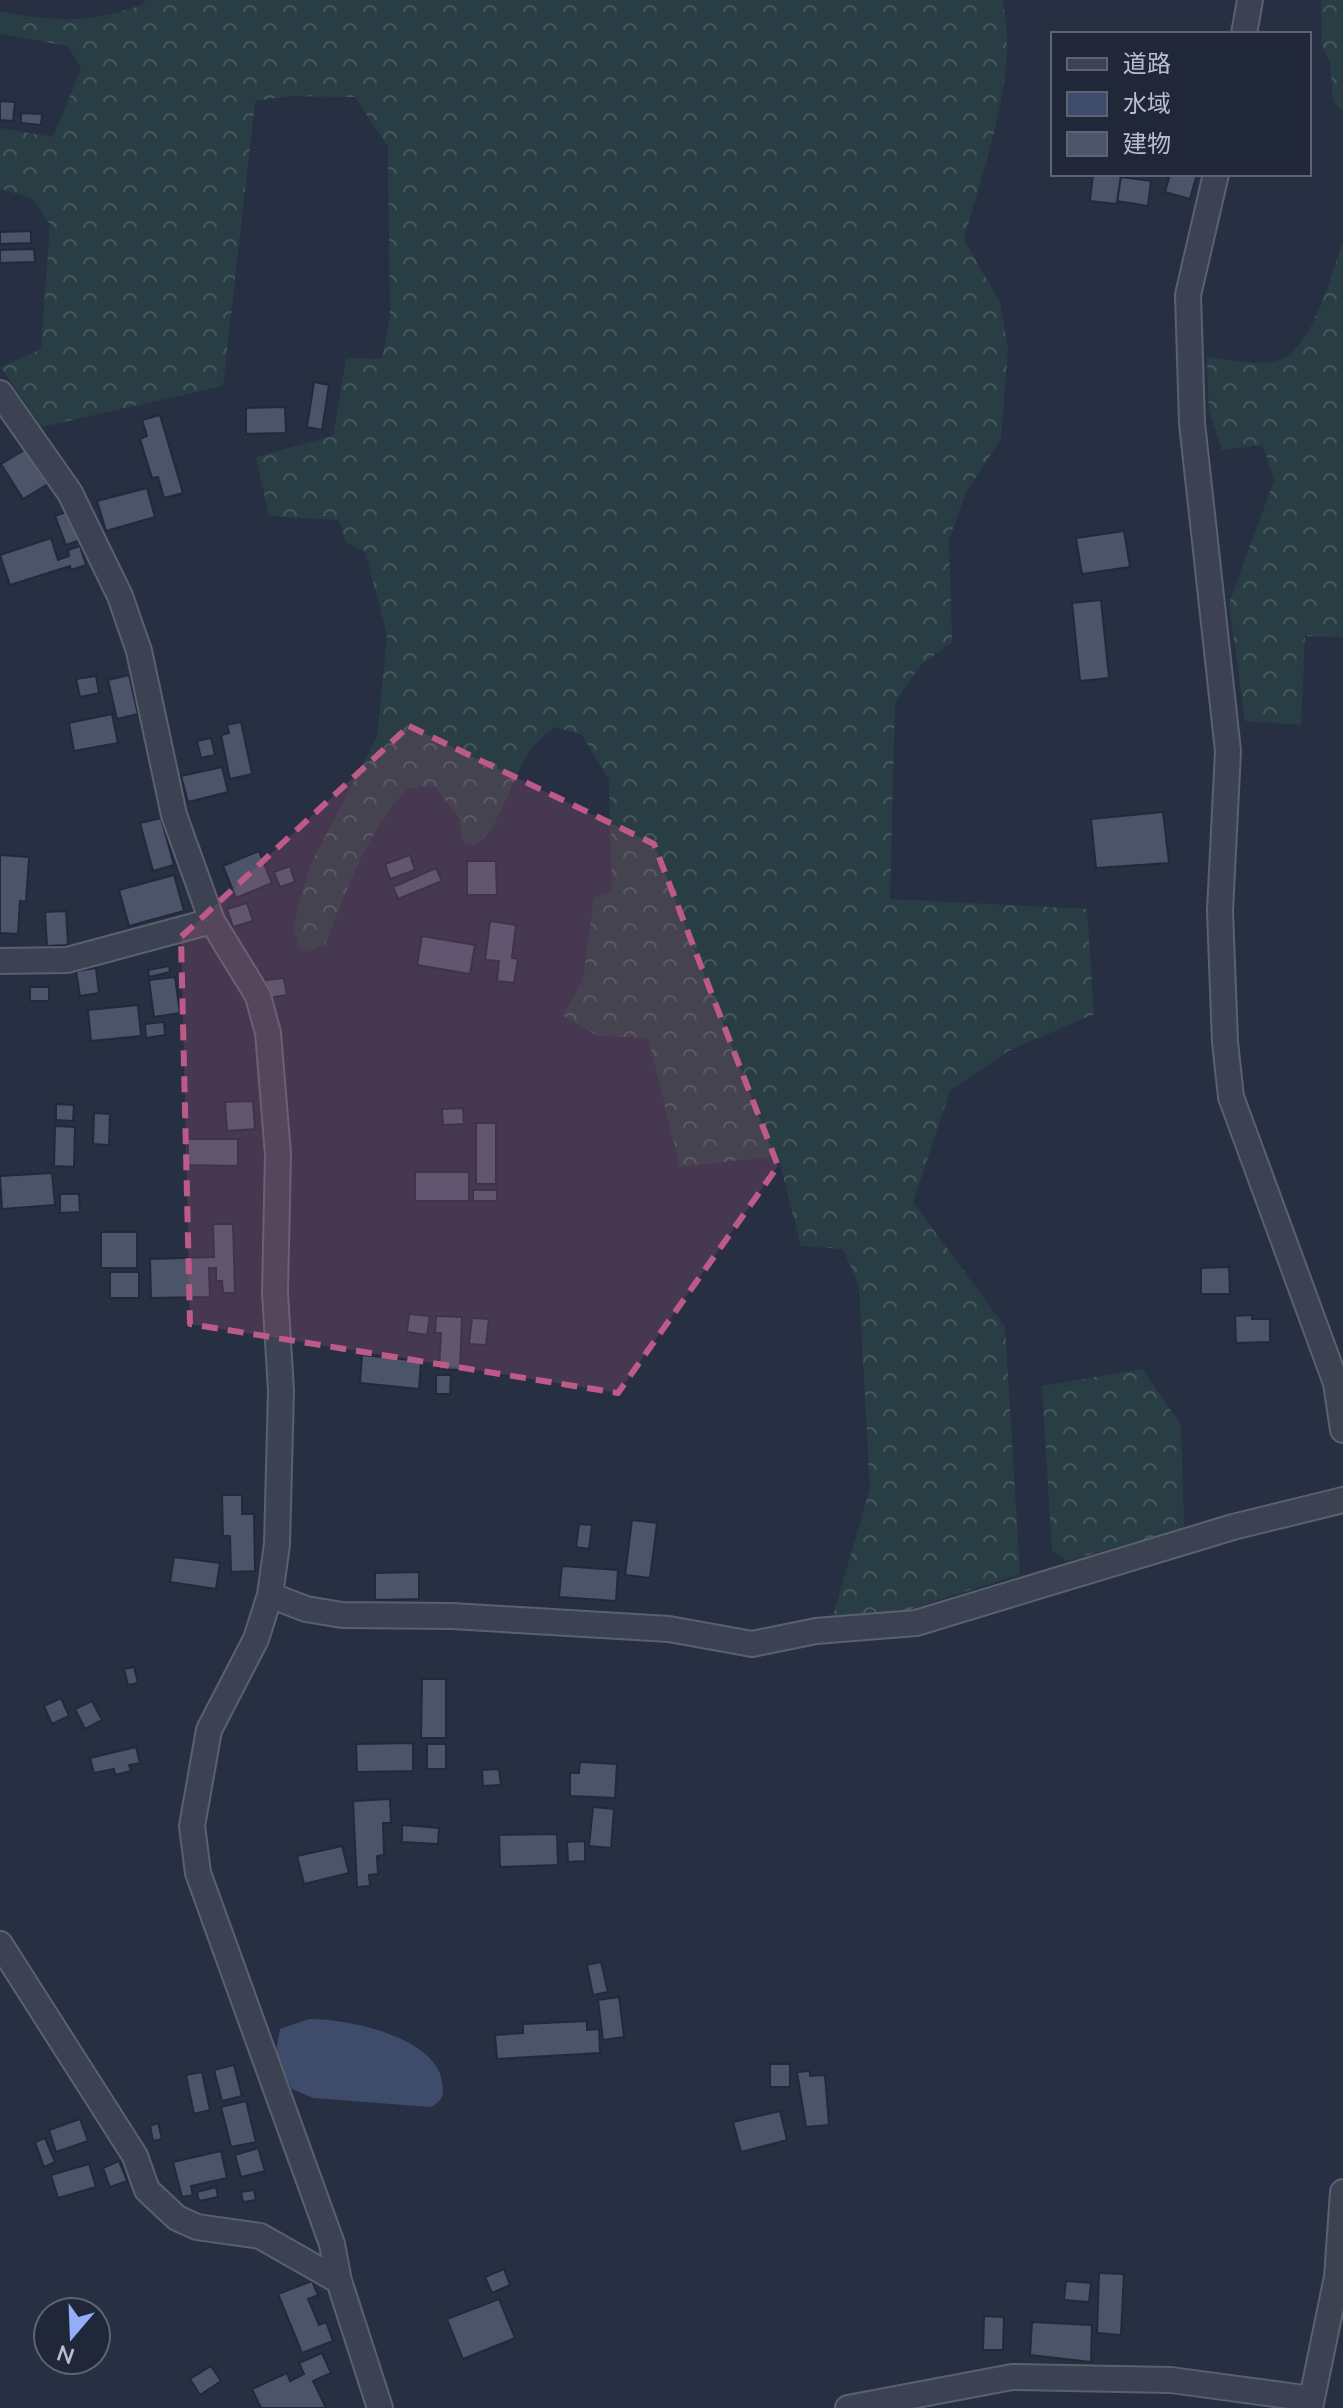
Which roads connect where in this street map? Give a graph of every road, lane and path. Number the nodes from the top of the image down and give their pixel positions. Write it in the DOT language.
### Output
graph roads {
  1 [pos="1250,0"];
  2 [pos="1244,32"];
  3 [pos="1216,176"];
  4 [pos="0,393"];
  5 [pos="212,921"];
  6 [pos="0,961"];
  7 [pos="1343,1430"];
  8 [pos="1343,1500"];
  9 [pos="270,1595"];
  10 [pos="0,1944"];
  11 [pos="1343,2192"];
  12 [pos="339,2281"];
  13 [pos="1311,2403"];
  14 [pos="380,2408"];
  15 [pos="848,2408"];
  1 -- 2 [label="street"];
  3 -- 7 [label="street"];
  4 -- 5 [label="street"];
  5 -- 6 [label="street"];
  5 -- 9 [label="street"];
  8 -- 9 [label="street"];
  9 -- 12 [label="street"];
  10 -- 12 [label="street"];
  11 -- 13 [label="street"];
  12 -- 14 [label="street"];
  13 -- 15 [label="street"];
}
